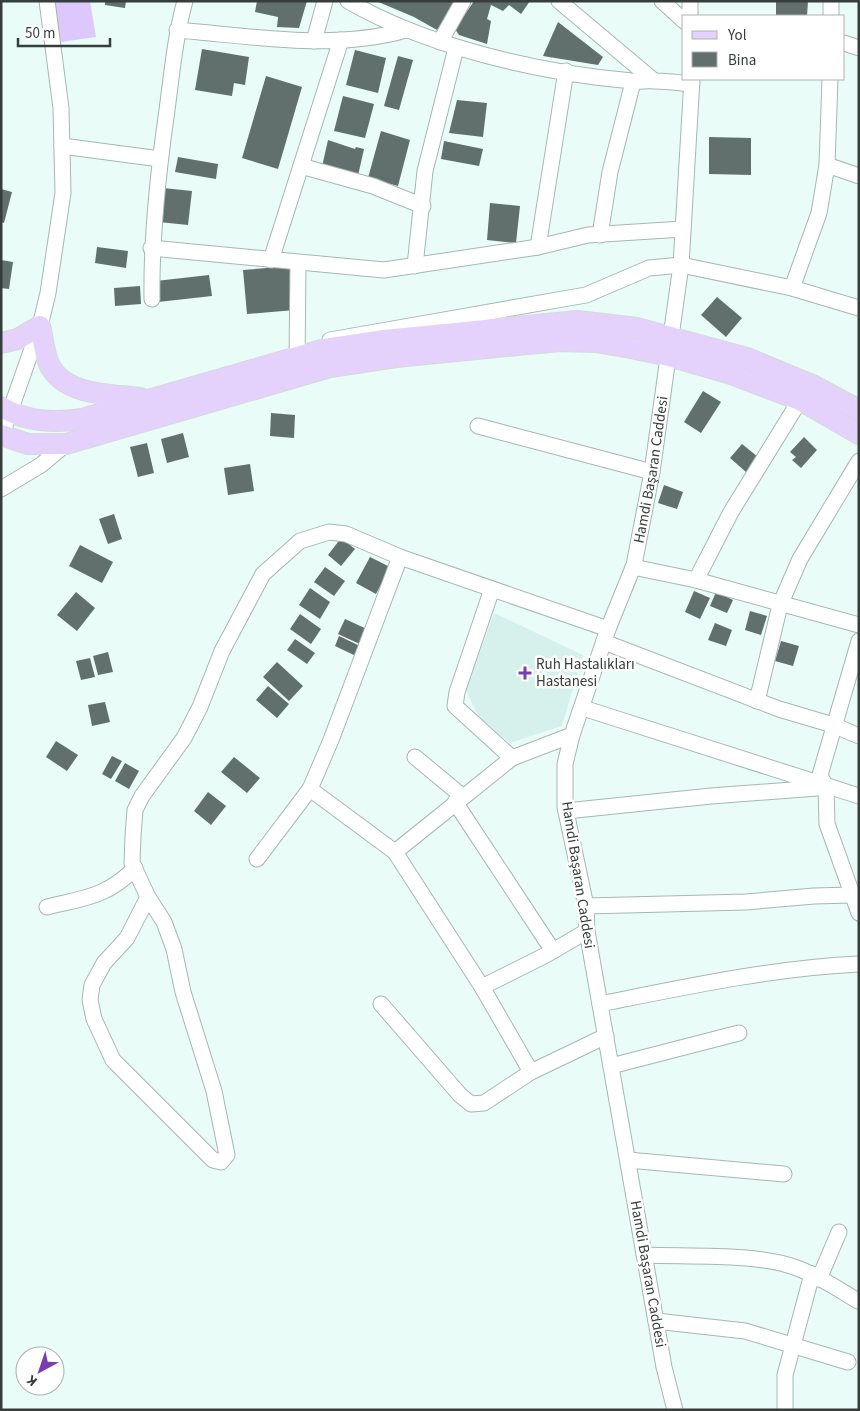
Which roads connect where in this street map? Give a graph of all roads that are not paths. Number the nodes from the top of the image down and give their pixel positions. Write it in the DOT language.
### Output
graph roads {
  1 [pos="47,1"];
  2 [pos="185,1"];
  3 [pos="325,1"];
  4 [pos="348,1"];
  5 [pos="463,1"];
  6 [pos="559,1"];
  7 [pos="662,1"];
  8 [pos="690,1"];
  9 [pos="831,1"];
  10 [pos="690,15"];
  11 [pos="831,15"];
  12 [pos="682,19"];
  13 [pos="177,30"];
  14 [pos="406,30"];
  15 [pos="341,40"];
  16 [pos="314,41"];
  17 [pos="440,42"];
  18 [pos="845,43"];
  19 [pos="456,48"];
  20 [pos="859,48"];
  21 [pos="566,71"];
  22 [pos="653,80"];
  23 [pos="830,80"];
  24 [pos="692,81"];
  25 [pos="633,82"];
  26 [pos="62,146"];
  27 [pos="160,159"];
  28 [pos="827,164"];
  29 [pos="301,166"];
  30 [pos="859,176"];
  31 [pos="422,206"];
  32 [pos="683,229"];
  33 [pos="600,235"];
  34 [pos="151,248"];
  35 [pos="538,248"];
  36 [pos="272,260"];
  37 [pos="298,263"];
  38 [pos="681,265"];
  39 [pos="415,266"];
  40 [pos="792,288"];
  41 [pos="152,299"];
  42 [pos="859,308"];
  43 [pos="40,326"];
  44 [pos="1,343"];
  45 [pos="670,346"];
  46 [pos="298,360"];
  47 [pos="147,399"];
  48 [pos="800,400"];
  49 [pos="6,410"];
  50 [pos="859,410"];
  51 [pos="478,426"];
  52 [pos="859,434"];
  53 [pos="2,436"];
  54 [pos="66,444"];
  55 [pos="859,461"];
  56 [pos="652,472"];
  57 [pos="1,489"];
  58 [pos="400,557"];
  59 [pos="633,567"];
  60 [pos="696,580"];
  61 [pos="492,589"];
  62 [pos="780,605"];
  63 [pos="859,625"];
  64 [pos="606,636"];
  65 [pos="859,641"];
  66 [pos="852,685"];
  67 [pos="758,700"];
  68 [pos="583,708"];
  69 [pos="833,725"];
  70 [pos="572,735"];
  71 [pos="859,736"];
  72 [pos="415,757"];
  73 [pos="512,758"];
  74 [pos="826,787"];
  75 [pos="310,789"];
  76 [pos="859,796"];
  77 [pos="458,799"];
  78 [pos="566,811"];
  79 [pos="395,852"];
  80 [pos="257,859"];
  81 [pos="135,868"];
  82 [pos="852,895"];
  83 [pos="148,897"];
  84 [pos="586,906"];
  85 [pos="46,907"];
  86 [pos="859,913"];
  87 [pos="586,931"];
  88 [pos="553,951"];
  89 [pos="859,964"];
  90 [pos="482,987"];
  91 [pos="381,1004"];
  92 [pos="600,1004"];
  93 [pos="739,1033"];
  94 [pos="606,1036"];
  95 [pos="611,1066"];
  96 [pos="531,1072"];
  97 [pos="628,1160"];
  98 [pos="784,1174"];
  99 [pos="839,1232"];
  100 [pos="644,1255"];
  101 [pos="816,1276"];
  102 [pos="858,1301"];
  103 [pos="656,1321"];
  104 [pos="793,1346"];
  105 [pos="848,1362"];
  106 [pos="675,1410"];
  107 [pos="785,1410"];
  1 -- 26 [label="street"];
  2 -- 13 [label="street"];
  3 -- 16 [label="street"];
  4 -- 14 [label="street"];
  5 -- 17 [label="street"];
  6 -- 22 [label="street"];
  7 -- 12 [label="street"];
  8 -- 10 [label="street"];
  9 -- 11 [label="street"];
  13 -- 16 [label="street"];
  13 -- 27 [label="street"];
  14 -- 15 [label="street"];
  14 -- 17 [label="street"];
  15 -- 16 [label="street"];
  15 -- 29 [label="street"];
  17 -- 19 [label="street"];
  18 -- 20 [label="street"];
  19 -- 21 [label="street"];
  19 -- 31 [label="street"];
  21 -- 25 [label="street"];
  21 -- 35 [label="street"];
  22 -- 24 [label="street"];
  22 -- 25 [label="street"];
  23 -- 28 [label="street"];
  24 -- 32 [label="street, Hamdi Başaran Caddesi"];
  25 -- 33 [label="street"];
  26 -- 27 [label="street"];
  26 -- 43 [label="street"];
  27 -- 34 [label="street"];
  28 -- 30 [label="street"];
  28 -- 40 [label="street"];
  29 -- 31 [label="street"];
  29 -- 36 [label="street"];
  31 -- 39 [label="street"];
  32 -- 33 [label="street"];
  32 -- 38 [label="street, Hamdi Başaran Caddesi"];
  33 -- 35 [label="street"];
  34 -- 36 [label="street"];
  34 -- 41 [label="street"];
  35 -- 39 [label="street"];
  36 -- 37 [label="street"];
  37 -- 39 [label="street"];
  37 -- 46 [label="street"];
  38 -- 40 [label="street"];
  38 -- 45 [label="street, Hamdi Başaran Caddesi"];
  38 -- 46 [label="street"];
  40 -- 42 [label="street"];
  43 -- 44 [label="main road"];
  43 -- 47 [label="main road"];
  43 -- 49 [label="street"];
  45 -- 46 [label="main road"];
  45 -- 48 [label="main road"];
  45 -- 50 [label="main road"];
  45 -- 56 [label="street, Hamdi Başaran Caddesi"];
  46 -- 47 [label="main road"];
  46 -- 54 [label="main road"];
  47 -- 49 [label="main road"];
  48 -- 52 [label="main road"];
  48 -- 60 [label="street"];
  49 -- 53 [label="street"];
  51 -- 56 [label="street"];
  53 -- 54 [label="main road"];
  54 -- 57 [label="street"];
  55 -- 62 [label="street"];
  56 -- 59 [label="street, Hamdi Başaran Caddesi"];
  58 -- 61 [label="street"];
  58 -- 75 [label="street"];
  58 -- 81 [label="street"];
  59 -- 60 [label="street"];
  59 -- 64 [label="street, Hamdi Başaran Caddesi"];
  60 -- 62 [label="street"];
  61 -- 64 [label="street"];
  61 -- 73 [label="street"];
  62 -- 63 [label="street"];
  62 -- 67 [label="street"];
  64 -- 67 [label="street"];
  64 -- 68 [label="street, Hamdi Başaran Caddesi"];
  65 -- 66 [label="street"];
  66 -- 69 [label="street"];
  67 -- 69 [label="street"];
  68 -- 70 [label="street, Hamdi Başaran Caddesi"];
  68 -- 74 [label="street"];
  69 -- 71 [label="street"];
  69 -- 74 [label="street"];
  70 -- 73 [label="street"];
  70 -- 78 [label="street, Hamdi Başaran Caddesi"];
  72 -- 77 [label="street"];
  73 -- 77 [label="street"];
  74 -- 76 [label="street"];
  74 -- 78 [label="street"];
  74 -- 82 [label="street"];
  75 -- 79 [label="street"];
  75 -- 80 [label="street"];
  77 -- 79 [label="street"];
  77 -- 88 [label="street"];
  78 -- 84 [label="street, Hamdi Başaran Caddesi"];
  79 -- 90 [label="street"];
  81 -- 83 [label="street"];
  81 -- 85 [label="street"];
  82 -- 84 [label="street"];
  82 -- 86 [label="street"];
  83 -- 83 [label="street"];
  84 -- 87 [label="street, Hamdi Başaran Caddesi"];
  87 -- 88 [label="street"];
  87 -- 92 [label="street, Hamdi Başaran Caddesi"];
  88 -- 90 [label="street"];
  89 -- 92 [label="street"];
  90 -- 96 [label="street"];
  91 -- 96 [label="street"];
  92 -- 94 [label="street, Hamdi Başaran Caddesi"];
  93 -- 95 [label="street"];
  94 -- 95 [label="street, Hamdi Başaran Caddesi"];
  94 -- 96 [label="street"];
  95 -- 97 [label="street, Hamdi Başaran Caddesi"];
  97 -- 98 [label="street"];
  97 -- 100 [label="street, Hamdi Başaran Caddesi"];
  99 -- 101 [label="street"];
  100 -- 101 [label="street"];
  100 -- 103 [label="street, Hamdi Başaran Caddesi"];
  101 -- 102 [label="street"];
  101 -- 104 [label="street"];
  103 -- 104 [label="street"];
  103 -- 106 [label="street, Hamdi Başaran Caddesi"];
  104 -- 105 [label="street"];
  104 -- 107 [label="street"];
}
